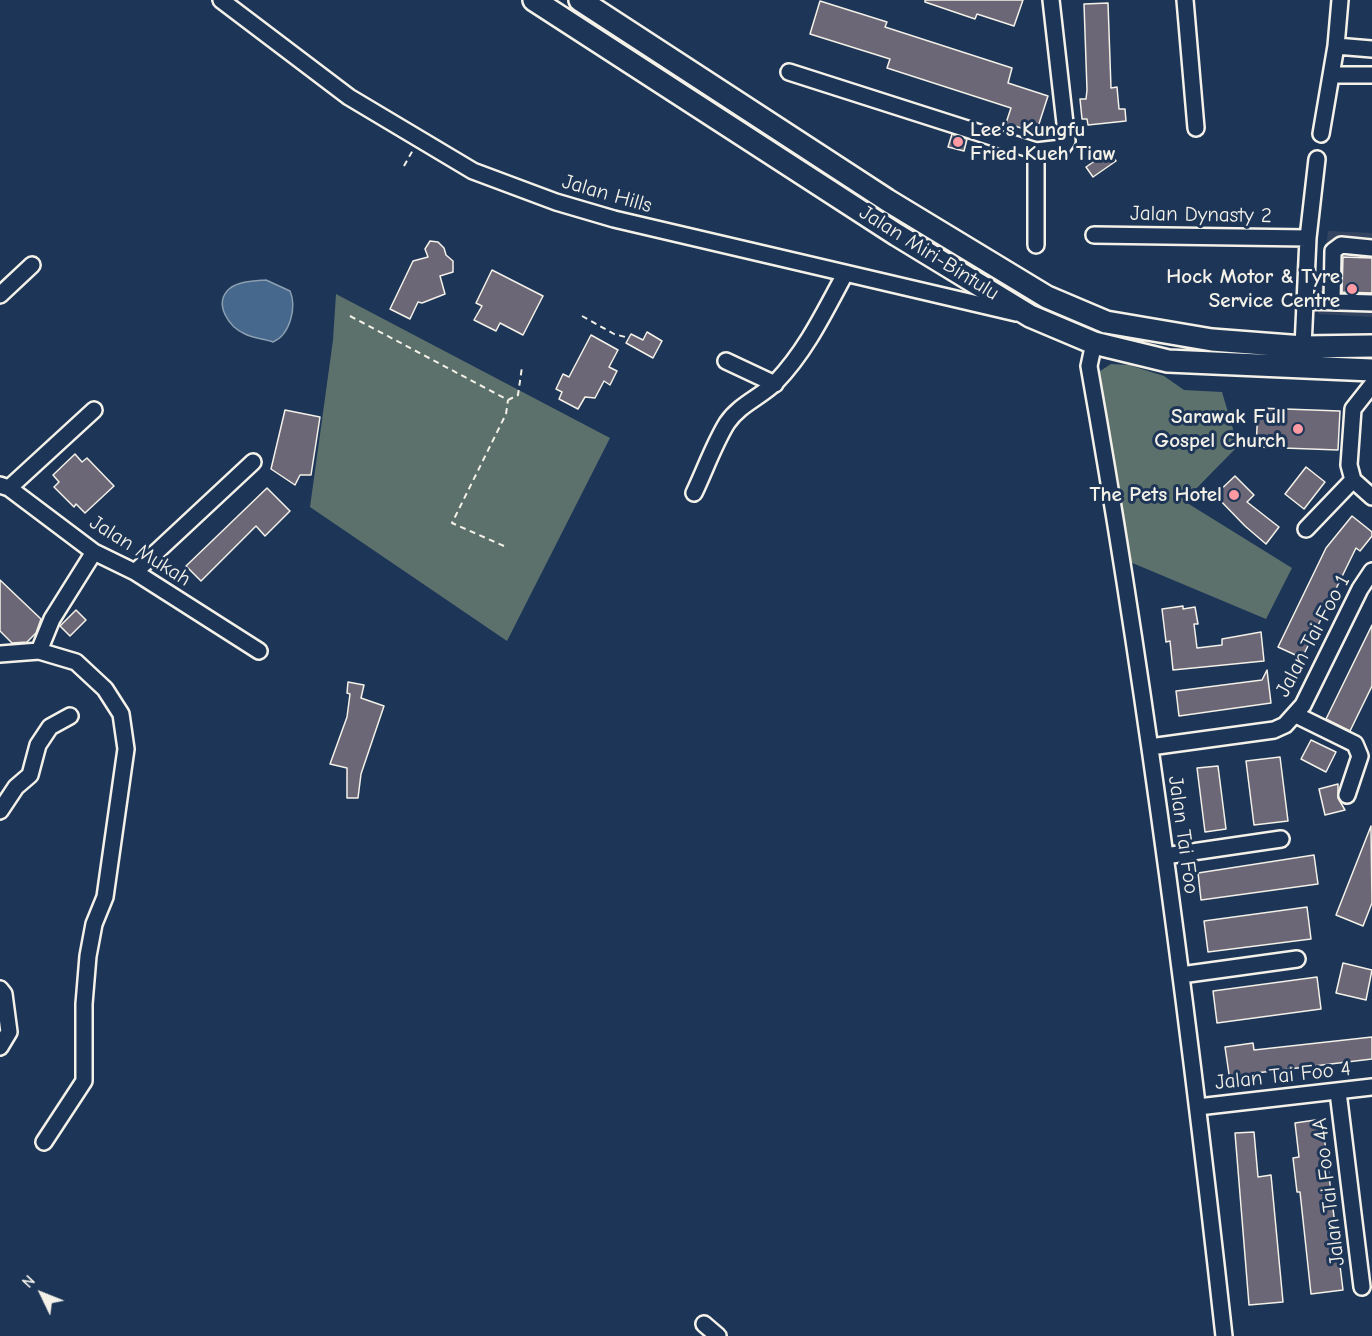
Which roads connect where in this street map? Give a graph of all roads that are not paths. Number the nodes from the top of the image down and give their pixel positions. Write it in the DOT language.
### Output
graph roads {
  1 [pos="221,0"];
  2 [pos="534,0"];
  3 [pos="580,0"];
  4 [pos="1051,0"];
  5 [pos="1185,0"];
  6 [pos="1340,0"];
  7 [pos="1336,46"];
  8 [pos="1372,49"];
  9 [pos="789,72"];
  10 [pos="1331,75"];
  11 [pos="1372,75"];
  12 [pos="1196,128"];
  13 [pos="1321,134"];
  14 [pos="1036,151"];
  15 [pos="1317,159"];
  16 [pos="1094,235"];
  17 [pos="1308,238"];
  18 [pos="1036,245"];
  19 [pos="1372,248"];
  20 [pos="32,265"];
  21 [pos="845,274"];
  22 [pos="0,294"];
  23 [pos="1306,302"];
  24 [pos="1332,302"];
  25 [pos="1372,303"];
  26 [pos="1030,316"];
  27 [pos="1094,343"];
  28 [pos="1372,346"];
  29 [pos="1303,347"];
  30 [pos="726,362"];
  31 [pos="1310,369"];
  32 [pos="1372,370"];
  33 [pos="775,384"];
  34 [pos="1372,384"];
  35 [pos="94,410"];
  36 [pos="253,462"];
  37 [pos="1353,480"];
  38 [pos="5,487"];
  39 [pos="694,493"];
  40 [pos="1372,497"];
  41 [pos="1306,529"];
  42 [pos="94,552"];
  43 [pos="1372,571"];
  44 [pos="135,572"];
  45 [pos="39,651"];
  46 [pos="259,651"];
  47 [pos="0,654"];
  48 [pos="1296,715"];
  49 [pos="70,716"];
  50 [pos="1150,747"];
  51 [pos="1347,795"];
  52 [pos="0,811"];
  53 [pos="1281,839"];
  54 [pos="1165,856"];
  55 [pos="1297,960"];
  56 [pos="1181,975"];
  57 [pos="0,989"];
  58 [pos="0,1047"];
  59 [pos="1372,1087"];
  60 [pos="1338,1092"];
  61 [pos="1198,1107"];
  62 [pos="44,1142"];
  63 [pos="1362,1287"];
  64 [pos="704,1324"];
  65 [pos="718,1336"];
  66 [pos="1224,1336"];
  1 -- 21 [label="street, Jalan Hills"];
  2 -- 26 [label="highway, Jalan Miri-Bintulu"];
  3 -- 29 [label="highway, Jalan Miri-Bintulu"];
  4 -- 14 [label="street"];
  5 -- 12 [label="street"];
  6 -- 7 [label="street"];
  7 -- 8 [label="street"];
  7 -- 10 [label="street"];
  9 -- 14 [label="street"];
  10 -- 11 [label="street"];
  10 -- 13 [label="street"];
  14 -- 18 [label="street"];
  15 -- 17 [label="street"];
  16 -- 17 [label="street, Jalan Dynasty 2"];
  17 -- 23 [label="street"];
  19 -- 24 [label="street"];
  20 -- 22 [label="street"];
  21 -- 26 [label="street, Jalan Hills"];
  21 -- 33 [label="street"];
  23 -- 24 [label="street"];
  23 -- 29 [label="street"];
  24 -- 25 [label="street"];
  26 -- 27 [label="highway, Jalan Miri-Bintulu"];
  27 -- 31 [label="highway, Jalan Miri-Bintulu"];
  27 -- 50 [label="street, Jalan Tai Foo"];
  28 -- 29 [label="highway, Jalan Miri-Bintulu"];
  30 -- 33 [label="street"];
  31 -- 32 [label="highway, Jalan Miri-Bintulu"];
  31 -- 34 [label="highway"];
  33 -- 39 [label="street"];
  34 -- 37 [label="street"];
  35 -- 38 [label="street"];
  36 -- 44 [label="street"];
  37 -- 40 [label="street"];
  37 -- 41 [label="street"];
  38 -- 42 [label="street, Jalan Mukah"];
  42 -- 44 [label="street, Jalan Mukah"];
  42 -- 45 [label="street"];
  43 -- 48 [label="street, Jalan Tai Foo 1"];
  44 -- 46 [label="street, Jalan Mukah"];
  45 -- 47 [label="street"];
  45 -- 62 [label="street"];
  48 -- 50 [label="street, Jalan Tai Foo 1"];
  48 -- 51 [label="street"];
  49 -- 52 [label="street"];
  50 -- 54 [label="street, Jalan Tai Foo"];
  53 -- 54 [label="street"];
  54 -- 56 [label="street, Jalan Tai Foo"];
  55 -- 56 [label="street"];
  56 -- 61 [label="street, Jalan Tai Foo"];
  57 -- 58 [label="street"];
  59 -- 60 [label="street, Jalan Tai Foo 4"];
  60 -- 61 [label="street, Jalan Tai Foo 4"];
  60 -- 63 [label="street, Jalan Tai Foo 4A"];
  61 -- 66 [label="street, Jalan Tai Foo"];
  64 -- 65 [label="street"];
}
